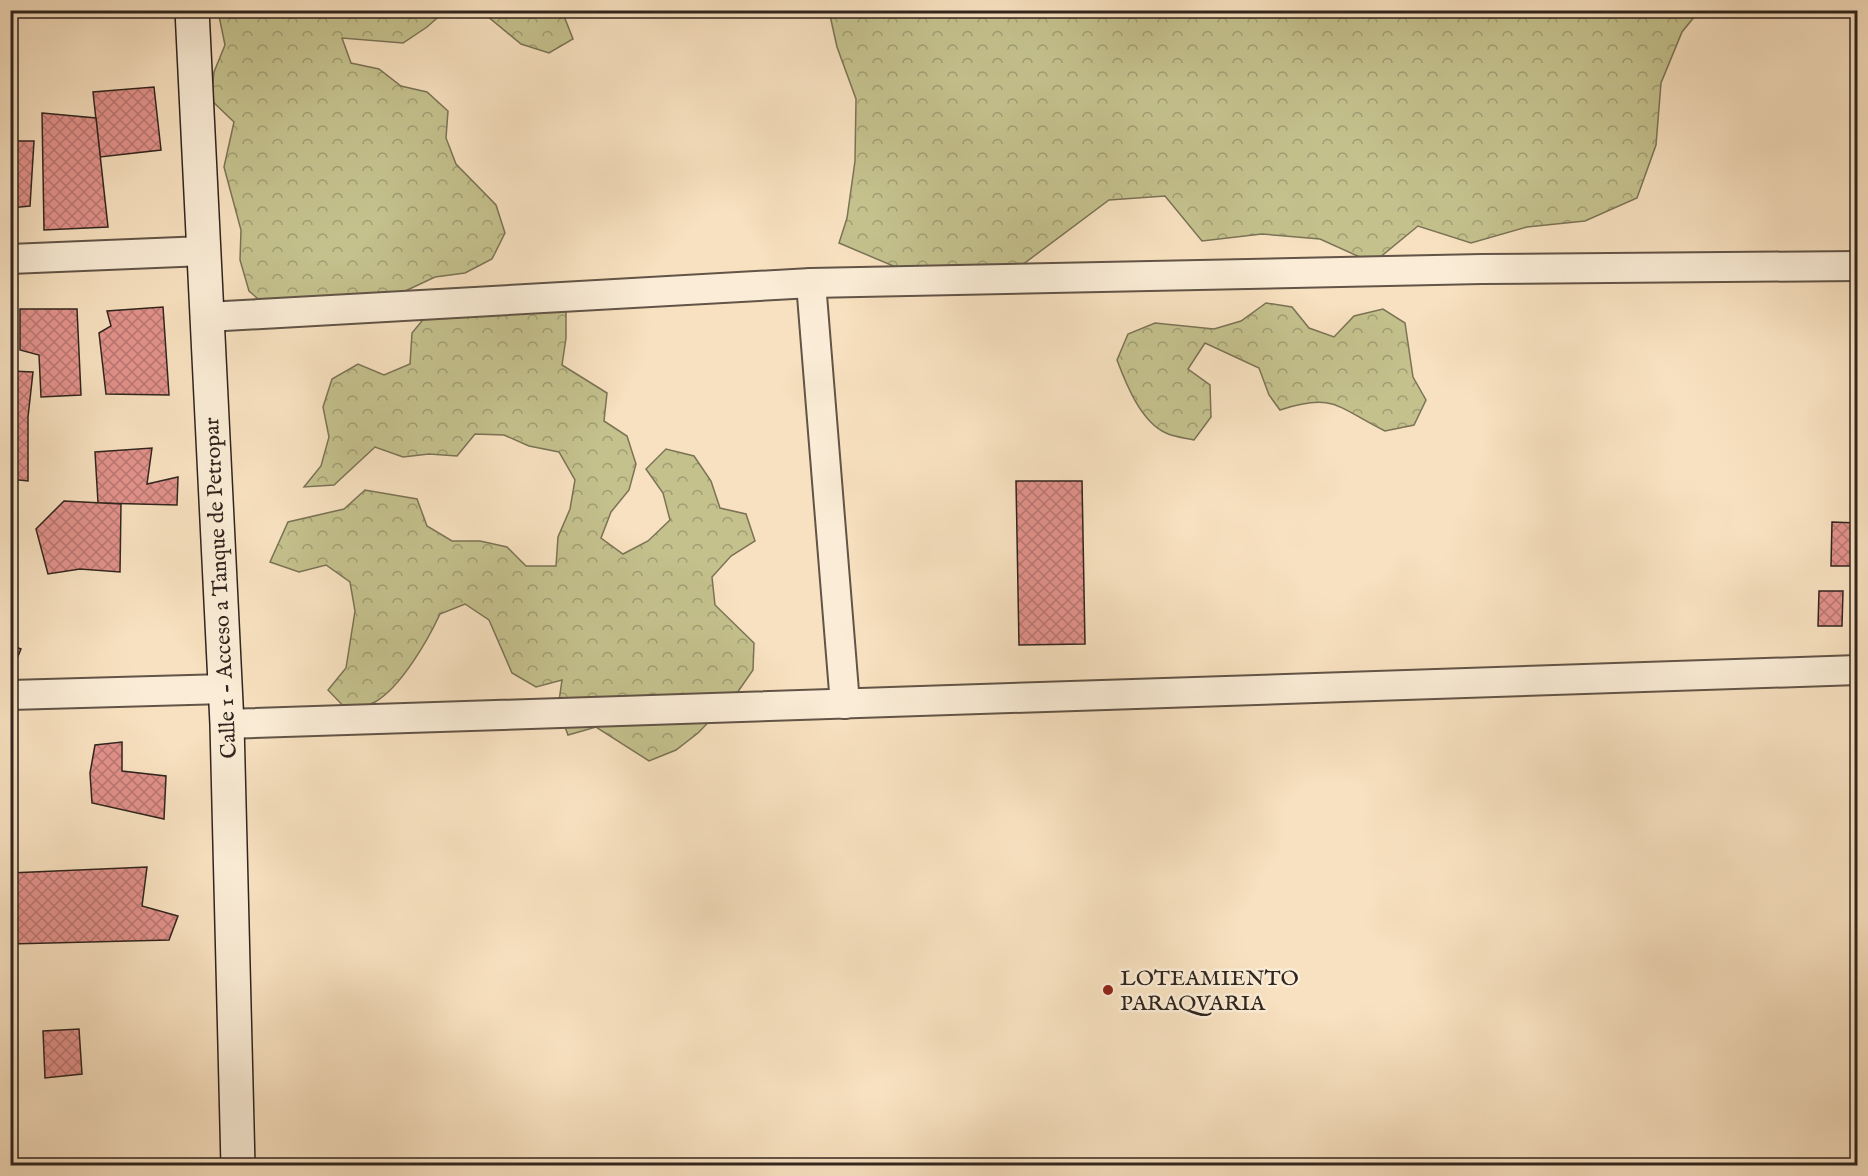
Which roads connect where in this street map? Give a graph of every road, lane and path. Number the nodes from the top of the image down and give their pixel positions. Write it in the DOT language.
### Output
graph roads {
  1 [pos="192,10"];
  2 [pos="204,251"];
  3 [pos="10,259"];
  4 [pos="1857,266"];
  5 [pos="811,283"];
  6 [pos="207,316"];
  7 [pos="1857,670"];
  8 [pos="225,689"];
  9 [pos="10,695"];
  10 [pos="845,704"];
  11 [pos="226,724"];
  12 [pos="238,1166"];
  1 -- 2 [label="street, Calle 1 - Acceso a Tanque de Petropar"];
  2 -- 3 [label="street"];
  2 -- 6 [label="street, Calle 1 - Acceso a Tanque de Petropar"];
  4 -- 5 [label="street"];
  5 -- 6 [label="street"];
  5 -- 10 [label="street"];
  6 -- 8 [label="street, Calle 1 - Acceso a Tanque de Petropar"];
  7 -- 10 [label="street"];
  8 -- 9 [label="street"];
  8 -- 11 [label="street, Calle 1 - Acceso a Tanque de Petropar"];
  10 -- 11 [label="street"];
  11 -- 12 [label="street, Calle 1 - Acceso a Tanque de Petropar"];
}
